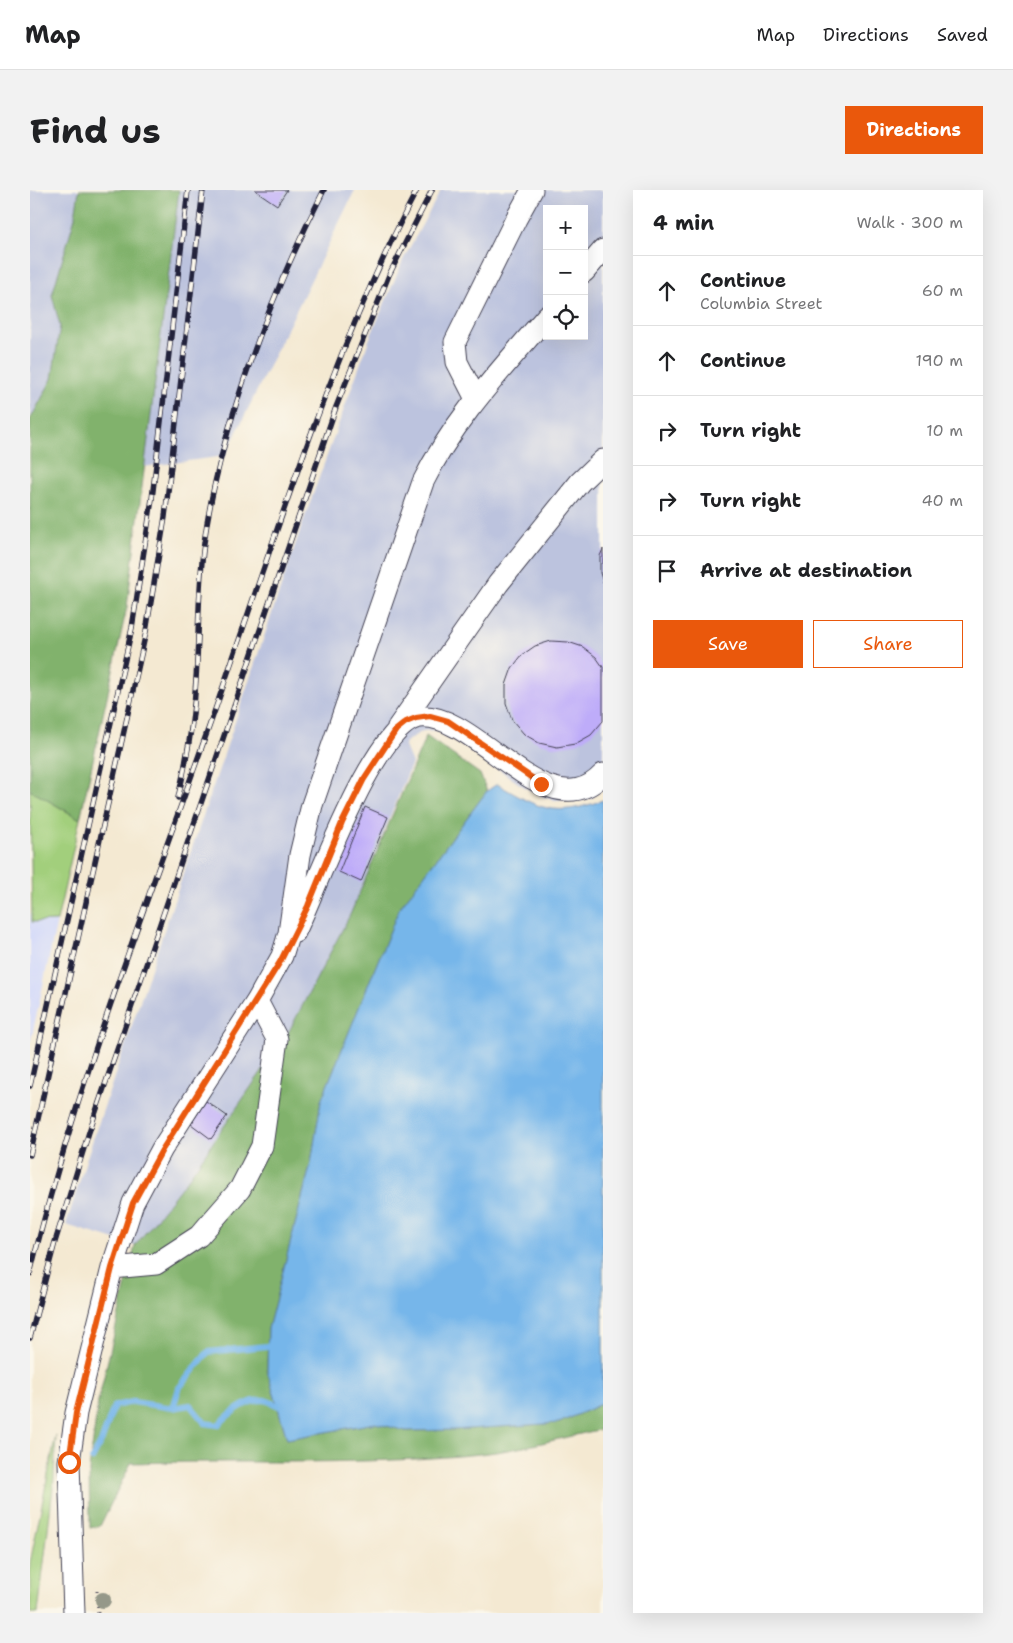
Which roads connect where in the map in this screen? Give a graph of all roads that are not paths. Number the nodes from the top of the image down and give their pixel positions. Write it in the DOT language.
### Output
graph roads {
  1 [pos="532,190"];
  2 [pos="603,250"];
  3 [pos="588,267"];
  4 [pos="543,321"];
  5 [pos="476,399"];
  6 [pos="603,460"];
  7 [pos="396,730"];
  8 [pos="603,774"];
  9 [pos="282,956"];
  10 [pos="257,1001"];
  11 [pos="112,1268"];
  12 [pos="74,1613"];
  1 -- 5 [label="street"];
  2 -- 3 [label="street"];
  4 -- 5 [label="street"];
  5 -- 9 [label="street"];
  6 -- 7 [label="street"];
  7 -- 8 [label="street"];
  7 -- 9 [label="street"];
  9 -- 10 [label="street"];
  10 -- 11 [label="street"];
  10 -- 11 [label="street"];
  11 -- 12 [label="street"];
}
